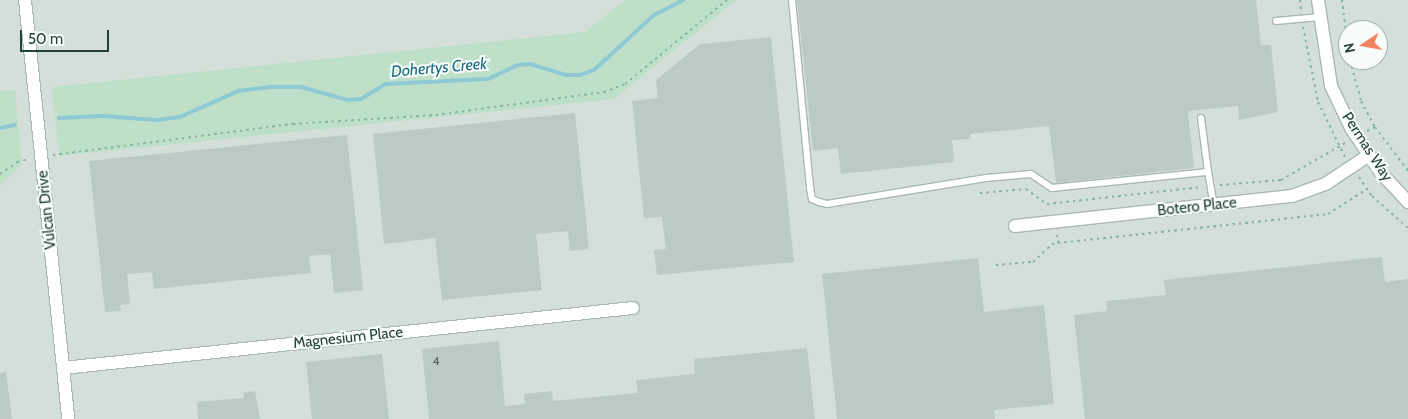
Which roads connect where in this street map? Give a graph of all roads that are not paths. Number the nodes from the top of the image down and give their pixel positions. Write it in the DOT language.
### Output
graph roads {
  1 [pos="25,0"];
  2 [pos="792,0"];
  3 [pos="1318,0"];
  4 [pos="1320,17"];
  5 [pos="1276,21"];
  6 [pos="1201,118"];
  7 [pos="1369,154"];
  8 [pos="1208,172"];
  9 [pos="1408,202"];
  10 [pos="1214,205"];
  11 [pos="1015,226"];
  12 [pos="633,308"];
  13 [pos="63,368"];
  14 [pos="68,419"];
  1 -- 13 [label="street, Vulcan Drive"];
  2 -- 8 [label="lane"];
  3 -- 4 [label="street, Permas Way"];
  4 -- 5 [label="lane"];
  4 -- 7 [label="street, Permas Way"];
  6 -- 8 [label="lane"];
  7 -- 9 [label="street, Permas Way"];
  7 -- 10 [label="street, Botero Place"];
  8 -- 10 [label="lane"];
  10 -- 11 [label="street, Botero Place"];
  12 -- 13 [label="street, Magnesium Place"];
  13 -- 14 [label="street, Vulcan Drive"];
}
